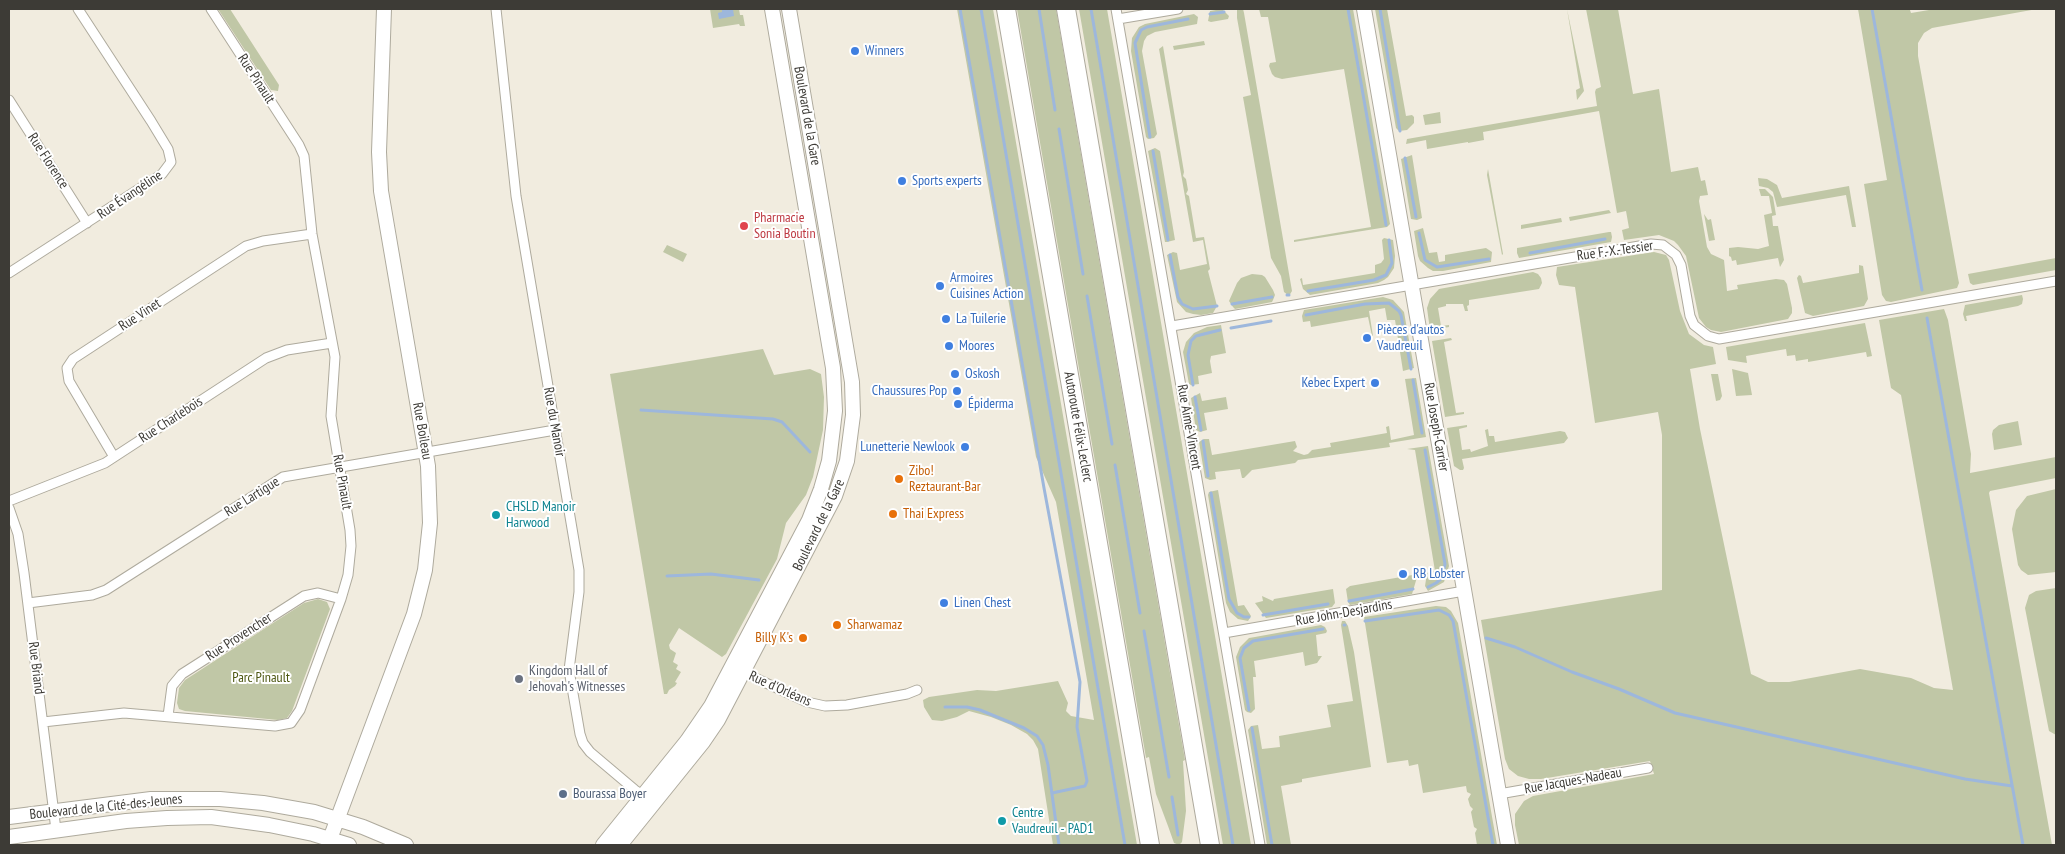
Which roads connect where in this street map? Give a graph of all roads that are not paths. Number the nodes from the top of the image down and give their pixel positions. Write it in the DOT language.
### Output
graph roads {
  1 [pos="78,9"];
  2 [pos="211,9"];
  3 [pos="384,9"];
  4 [pos="496,9"];
  5 [pos="772,9"];
  6 [pos="789,9"];
  7 [pos="1006,9"];
  8 [pos="1066,9"];
  9 [pos="1116,9"];
  10 [pos="1178,9"];
  11 [pos="1364,9"];
  12 [pos="1118,19"];
  13 [pos="9,100"];
  14 [pos="87,223"];
  15 [pos="312,234"];
  16 [pos="9,273"];
  17 [pos="2056,281"];
  18 [pos="1412,284"];
  19 [pos="1172,326"];
  20 [pos="332,343"];
  21 [pos="555,430"];
  22 [pos="426,453"];
  23 [pos="114,457"];
  24 [pos="340,467"];
  25 [pos="9,501"];
  26 [pos="9,508"];
  27 [pos="1464,591"];
  28 [pos="341,599"];
  29 [pos="28,603"];
  30 [pos="1224,633"];
  31 [pos="738,670"];
  32 [pos="917,690"];
  33 [pos="168,716"];
  34 [pos="43,722"];
  35 [pos="1648,768"];
  36 [pos="1499,794"];
  37 [pos="648,799"];
  38 [pos="54,811"];
  39 [pos="9,817"];
  40 [pos="338,819"];
  41 [pos="56,830"];
  42 [pos="9,836"];
  43 [pos="330,839"];
  44 [pos="349,845"];
  45 [pos="406,845"];
  46 [pos="603,845"];
  47 [pos="620,845"];
  48 [pos="1150,845"];
  49 [pos="1210,845"];
  50 [pos="1260,845"];
  51 [pos="1508,845"];
  1 -- 14 [label="street, Rue Évangéline"];
  2 -- 15 [label="street, Rue Pinault"];
  3 -- 22 [label="main road, Rue Boileau"];
  4 -- 21 [label="street, Rue du Manoir"];
  5 -- 31 [label="main road, Boulevard de la Gare"];
  6 -- 31 [label="main road, Boulevard de la Gare"];
  7 -- 48 [label="highway, Autoroute Félix-Leclerc"];
  8 -- 49 [label="highway"];
  9 -- 12 [label="street, Rue Aimé-Vincent"];
  10 -- 12 [label="street"];
  11 -- 18 [label="main road, Rue Joseph-Carrier"];
  12 -- 19 [label="street, Rue Aimé-Vincent"];
  13 -- 14 [label="street, Rue Florence"];
  14 -- 16 [label="street, Rue Évangéline"];
  15 -- 20 [label="street, Rue Pinault"];
  15 -- 23 [label="street, Rue Vinet"];
  17 -- 18 [label="street, Rue F.-X.-Tessier"];
  18 -- 19 [label="street, Rue F.-X.-Tessier"];
  18 -- 27 [label="main road, Rue Joseph-Carrier"];
  19 -- 30 [label="street, Rue Aimé-Vincent"];
  20 -- 23 [label="street, Rue Charlebois"];
  20 -- 24 [label="street, Rue Pinault"];
  21 -- 22 [label="street, Rue Lartigue"];
  21 -- 37 [label="street, Rue du Manoir"];
  22 -- 24 [label="street, Rue Lartigue"];
  22 -- 40 [label="main road, Rue Boileau"];
  23 -- 25 [label="street, Rue Charlebois"];
  24 -- 28 [label="street, Rue Pinault"];
  24 -- 29 [label="street, Rue Lartigue"];
  26 -- 29 [label="street, Rue Briand"];
  27 -- 30 [label="street, Rue John-Desjardins"];
  27 -- 36 [label="main road, Rue Joseph-Carrier"];
  28 -- 33 [label="street, Rue Provencher"];
  28 -- 33 [label="street, Rue Pinault"];
  29 -- 34 [label="street, Rue Briand"];
  30 -- 50 [label="street, Rue Aimé-Vincent"];
  31 -- 32 [label="street, Rue d'Orléans"];
  31 -- 37 [label="main road, Boulevard de la Gare"];
  33 -- 34 [label="street, Rue Pinault"];
  34 -- 38 [label="street, Rue Briand"];
  35 -- 36 [label="street, Rue Jacques-Nadeau"];
  36 -- 51 [label="main road, Rue Joseph-Carrier"];
  37 -- 46 [label="main road, Boulevard de la Gare"];
  37 -- 47 [label="main road, Boulevard de la Gare"];
  38 -- 39 [label="main road, Boulevard de la Cité-des-Jeunes"];
  38 -- 40 [label="main road, Boulevard de la Cité-des-Jeunes"];
  38 -- 41 [label="street, Rue Briand"];
  40 -- 43 [label="main road, Rue Boileau"];
  40 -- 45 [label="main road, Boulevard de la Cité-des-Jeunes"];
  41 -- 42 [label="main road, Boulevard de la Cité-des-Jeunes"];
  41 -- 43 [label="main road, Boulevard de la Cité-des-Jeunes"];
  43 -- 44 [label="main road, Boulevard de la Cité-des-Jeunes"];
}
